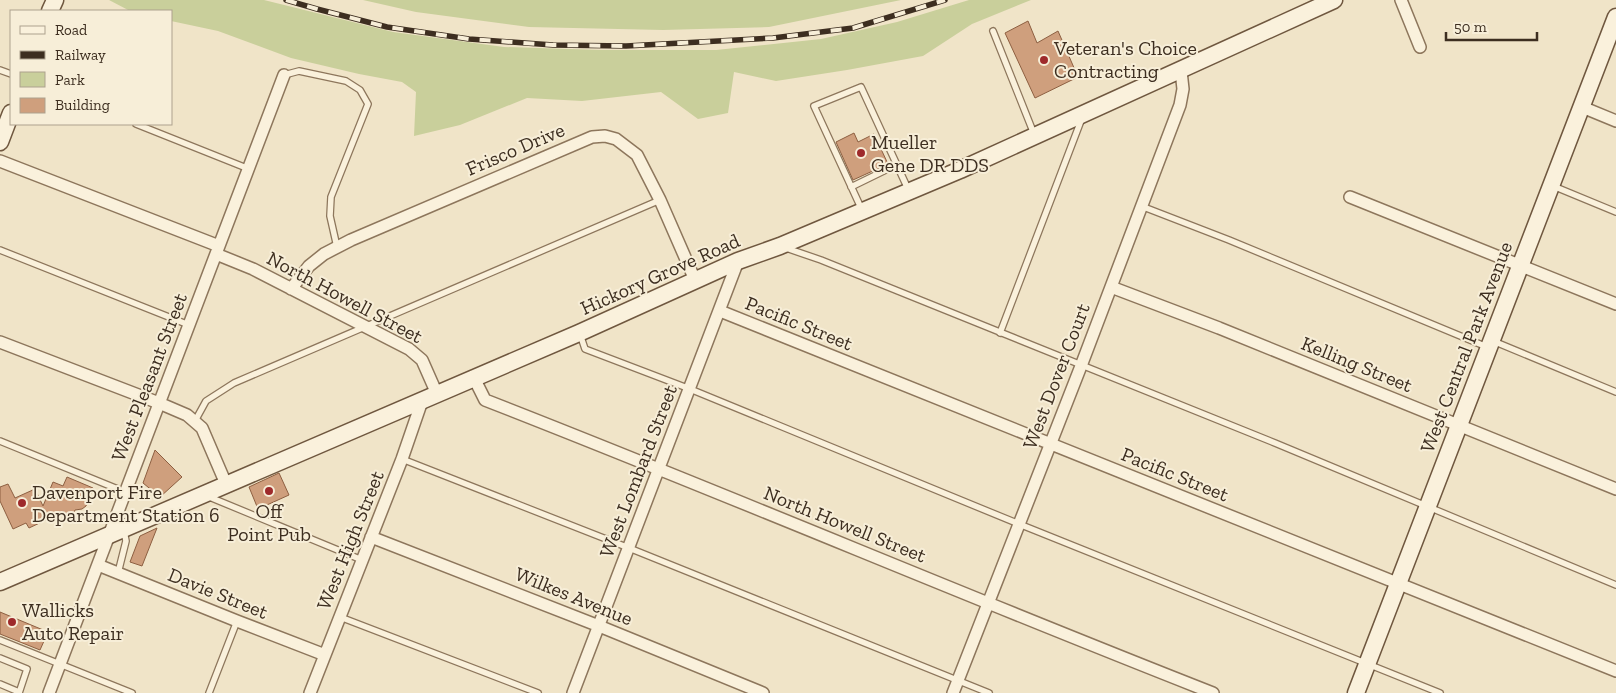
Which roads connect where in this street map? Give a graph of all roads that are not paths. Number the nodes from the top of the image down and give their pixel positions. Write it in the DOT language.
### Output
graph roads {
  1 [pos="1334,0"];
  2 [pos="1401,0"];
  3 [pos="1616,17"];
  4 [pos="993,31"];
  5 [pos="1420,47"];
  6 [pos="1180,70"];
  7 [pos="284,75"];
  8 [pos="1582,107"];
  9 [pos="1082,114"];
  10 [pos="10,116"];
  11 [pos="1616,121"];
  12 [pos="138,125"];
  13 [pos="1034,136"];
  14 [pos="0,142"];
  15 [pos="0,161"];
  16 [pos="896,165"];
  17 [pos="248,169"];
  18 [pos="1551,186"];
  19 [pos="851,187"];
  20 [pos="909,191"];
  21 [pos="1350,197"];
  22 [pos="660,200"];
  23 [pos="1141,206"];
  24 [pos="862,211"];
  25 [pos="1616,212"];
  26 [pos="780,246"];
  27 [pos="338,247"];
  28 [pos="0,250"];
  29 [pos="218,250"];
  30 [pos="738,261"];
  31 [pos="1520,265"];
  32 [pos="695,280"];
  33 [pos="1111,287"];
  34 [pos="291,289"];
  35 [pos="1616,304"];
  36 [pos="720,311"];
  37 [pos="189,326"];
  38 [pos="366,327"];
  39 [pos="579,333"];
  40 [pos="1000,333"];
  41 [pos="0,342"];
  42 [pos="1490,344"];
  43 [pos="1081,366"];
  44 [pos="474,378"];
  45 [pos="690,389"];
  46 [pos="1616,392"];
  47 [pos="429,397"];
  48 [pos="158,402"];
  49 [pos="195,421"];
  50 [pos="1459,425"];
  51 [pos="0,441"];
  52 [pos="1050,444"];
  53 [pos="402,459"];
  54 [pos="660,468"];
  55 [pos="226,484"];
  56 [pos="1616,489"];
  57 [pos="125,492"];
  58 [pos="203,494"];
  59 [pos="1427,507"];
  60 [pos="1019,524"];
  61 [pos="116,532"];
  62 [pos="371,536"];
  63 [pos="628,548"];
  64 [pos="362,560"];
  65 [pos="98,565"];
  66 [pos="118,573"];
  67 [pos="0,582"];
  68 [pos="1398,584"];
  69 [pos="1616,584"];
  70 [pos="989,603"];
  71 [pos="340,617"];
  72 [pos="237,622"];
  73 [pos="599,626"];
  74 [pos="0,640"];
  75 [pos="325,655"];
  76 [pos="0,658"];
  77 [pos="60,664"];
  78 [pos="1367,664"];
  79 [pos="1616,671"];
  80 [pos="958,681"];
  81 [pos="0,684"];
  82 [pos="19,692"];
  83 [pos="49,693"];
  84 [pos="132,693"];
  85 [pos="209,693"];
  86 [pos="310,693"];
  87 [pos="538,693"];
  88 [pos="573,693"];
  89 [pos="763,693"];
  90 [pos="954,693"];
  91 [pos="989,693"];
  92 [pos="1213,693"];
  93 [pos="1356,693"];
  94 [pos="1440,693"];
  1 -- 6 [label="main road, Hickory Grove Road"];
  2 -- 5 [label="street"];
  3 -- 8 [label="main road, West Central Park Avenue"];
  4 -- 13 [label="lane"];
  6 -- 9 [label="main road, Hickory Grove Road"];
  6 -- 23 [label="street, West Dover Court"];
  7 -- 17 [label="street, West Pleasant Street"];
  7 -- 27 [label="lane"];
  8 -- 11 [label="street"];
  8 -- 18 [label="main road, West Central Park Avenue"];
  9 -- 13 [label="main road, Hickory Grove Road"];
  9 -- 40 [label="lane"];
  10 -- 14 [label="main road"];
  12 -- 17 [label="lane"];
  13 -- 20 [label="main road, Hickory Grove Road"];
  15 -- 29 [label="street, North Howell Street"];
  16 -- 19 [label="lane"];
  16 -- 19 [label="lane"];
  16 -- 20 [label="lane"];
  17 -- 29 [label="street, West Pleasant Street"];
  18 -- 25 [label="lane"];
  18 -- 31 [label="main road, West Central Park Avenue"];
  19 -- 24 [label="lane"];
  20 -- 24 [label="main road, Hickory Grove Road"];
  21 -- 31 [label="street"];
  22 -- 27 [label="street, Frisco Drive"];
  22 -- 32 [label="street, Frisco Drive"];
  22 -- 38 [label="lane"];
  23 -- 33 [label="street, West Dover Court"];
  23 -- 42 [label="lane"];
  24 -- 26 [label="main road, Hickory Grove Road"];
  26 -- 30 [label="main road, Hickory Grove Road"];
  26 -- 40 [label="lane"];
  27 -- 34 [label="street, Frisco Drive"];
  28 -- 37 [label="lane"];
  29 -- 34 [label="street, North Howell Street"];
  29 -- 37 [label="street, West Pleasant Street"];
  30 -- 32 [label="main road, Hickory Grove Road"];
  30 -- 36 [label="street, West Lombard Street"];
  31 -- 35 [label="street"];
  31 -- 42 [label="main road, West Central Park Avenue"];
  32 -- 39 [label="main road, Hickory Grove Road"];
  33 -- 43 [label="street, West Dover Court"];
  33 -- 50 [label="street, Kelling Street"];
  34 -- 38 [label="street, North Howell Street"];
  36 -- 45 [label="street, West Lombard Street"];
  36 -- 52 [label="street, Pacific Street"];
  37 -- 48 [label="street, West Pleasant Street"];
  38 -- 47 [label="street, North Howell Street"];
  38 -- 49 [label="lane"];
  39 -- 44 [label="main road, Hickory Grove Road"];
  39 -- 45 [label="lane"];
  40 -- 43 [label="lane"];
  41 -- 48 [label="street"];
  42 -- 46 [label="lane"];
  42 -- 50 [label="main road, West Central Park Avenue"];
  43 -- 52 [label="street, West Dover Court"];
  43 -- 59 [label="lane"];
  44 -- 47 [label="main road, Hickory Grove Road"];
  44 -- 54 [label="street, North Howell Street"];
  45 -- 54 [label="street, West Lombard Street"];
  45 -- 60 [label="lane"];
  47 -- 53 [label="street, West High Street"];
  47 -- 55 [label="main road, Hickory Grove Road"];
  48 -- 49 [label="street"];
  48 -- 57 [label="street, West Pleasant Street"];
  49 -- 55 [label="street"];
  50 -- 56 [label="street, Kelling Street"];
  50 -- 59 [label="main road, West Central Park Avenue"];
  51 -- 57 [label="lane"];
  52 -- 60 [label="street, West Dover Court"];
  52 -- 68 [label="street, Pacific Street"];
  53 -- 62 [label="street, West High Street"];
  53 -- 63 [label="lane"];
  54 -- 63 [label="street, West Lombard Street"];
  54 -- 70 [label="street, North Howell Street"];
  55 -- 58 [label="main road, Hickory Grove Road"];
  57 -- 61 [label="street, West Pleasant Street"];
  58 -- 61 [label="main road, Hickory Grove Road"];
  58 -- 64 [label="lane"];
  59 -- 68 [label="main road, West Central Park Avenue"];
  59 -- 69 [label="lane"];
  60 -- 70 [label="street, West Dover Court"];
  60 -- 78 [label="lane"];
  61 -- 65 [label="street, West Pleasant Street"];
  61 -- 66 [label="lane"];
  61 -- 67 [label="main road, Hickory Grove Road"];
  62 -- 64 [label="street, West High Street"];
  62 -- 73 [label="street, Wilkes Avenue"];
  63 -- 73 [label="street, West Lombard Street"];
  63 -- 80 [label="lane"];
  64 -- 71 [label="street, West High Street"];
  65 -- 66 [label="street, Davie Street"];
  65 -- 77 [label="street, West Pleasant Street"];
  66 -- 72 [label="street, Davie Street"];
  68 -- 78 [label="main road, West Central Park Avenue"];
  68 -- 79 [label="street, Pacific Street"];
  70 -- 80 [label="street, West Dover Court"];
  70 -- 92 [label="street, North Howell Street"];
  71 -- 75 [label="street, West High Street"];
  71 -- 87 [label="lane"];
  72 -- 75 [label="street, Davie Street"];
  72 -- 85 [label="lane"];
  73 -- 88 [label="street, West Lombard Street"];
  73 -- 89 [label="street, Wilkes Avenue"];
  74 -- 77 [label="lane"];
  75 -- 86 [label="street, West High Street"];
  76 -- 82 [label="lane"];
  77 -- 83 [label="street, West Pleasant Street"];
  77 -- 84 [label="lane"];
  78 -- 93 [label="main road, West Central Park Avenue"];
  78 -- 94 [label="lane"];
  80 -- 90 [label="street, West Dover Court"];
  80 -- 91 [label="lane"];
  81 -- 82 [label="lane"];
}
